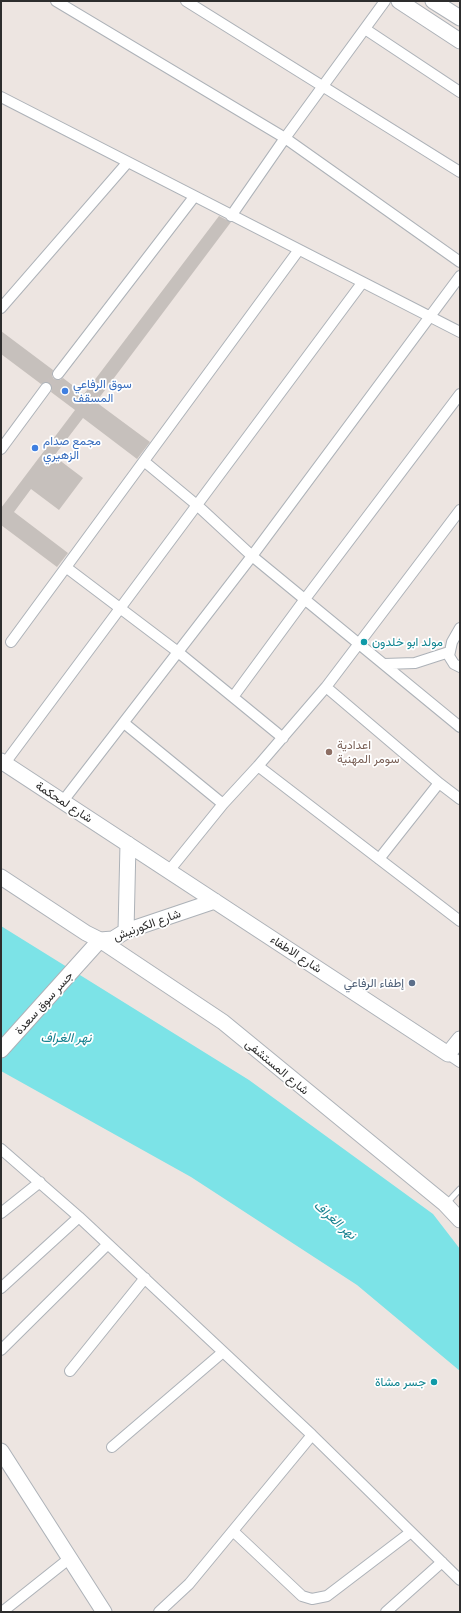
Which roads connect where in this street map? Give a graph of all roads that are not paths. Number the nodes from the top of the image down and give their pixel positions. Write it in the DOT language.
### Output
graph roads {
  1 [pos="56,1"];
  2 [pos="186,1"];
  3 [pos="385,1"];
  4 [pos="399,1"];
  5 [pos="433,1"];
  6 [pos="460,18"];
  7 [pos="365,29"];
  8 [pos="460,41"];
  9 [pos="324,86"];
  10 [pos="460,92"];
  11 [pos="1,97"];
  12 [pos="285,138"];
  13 [pos="127,163"];
  14 [pos="460,172"];
  15 [pos="194,197"];
  16 [pos="231,216"];
  17 [pos="298,251"];
  18 [pos="460,262"];
  19 [pos="460,276"];
  20 [pos="362,283"];
  21 [pos="1,308"];
  22 [pos="430,317"];
  23 [pos="460,332"];
  24 [pos="58,374"];
  25 [pos="46,388"];
  26 [pos="460,394"];
  27 [pos="1,448"];
  28 [pos="144,462"];
  29 [pos="198,506"];
  30 [pos="460,510"];
  31 [pos="252,556"];
  32 [pos="67,568"];
  33 [pos="304,598"];
  34 [pos="122,609"];
  35 [pos="460,628"];
  36 [pos="11,642"];
  37 [pos="359,644"];
  38 [pos="178,652"];
  39 [pos="449,652"];
  40 [pos="384,664"];
  41 [pos="460,667"];
  42 [pos="326,687"];
  43 [pos="233,697"];
  44 [pos="124,723"];
  45 [pos="460,727"];
  46 [pos="283,738"];
  47 [pos="3,762"];
  48 [pos="258,766"];
  49 [pos="439,783"];
  50 [pos="460,799"];
  51 [pos="63,801"];
  52 [pos="223,804"];
  53 [pos="128,844"];
  54 [pos="379,859"];
  55 [pos="168,872"];
  56 [pos="1,877"];
  57 [pos="215,901"];
  58 [pos="460,921"];
  59 [pos="126,931"];
  60 [pos="100,940"];
  61 [pos="460,1039"];
  62 [pos="1,1050"];
  63 [pos="454,1058"];
  64 [pos="1,1148"];
  65 [pos="40,1182"];
  66 [pos="460,1189"];
  67 [pos="446,1204"];
  68 [pos="1,1213"];
  69 [pos="79,1217"];
  70 [pos="460,1220"];
  71 [pos="108,1244"];
  72 [pos="145,1278"];
  73 [pos="1,1288"];
  74 [pos="1,1350"];
  75 [pos="224,1352"];
  76 [pos="70,1371"];
  77 [pos="312,1435"];
  78 [pos="112,1447"];
  79 [pos="1,1451"];
  80 [pos="233,1531"];
  81 [pos="411,1532"];
  82 [pos="70,1558"];
  83 [pos="442,1562"];
  84 [pos="460,1580"];
  85 [pos="2,1612"];
  86 [pos="104,1612"];
  87 [pos="159,1612"];
  88 [pos="386,1612"];
  1 -- 12 [label="street"];
  2 -- 9 [label="street"];
  3 -- 7 [label="street"];
  4 -- 8 [label="street"];
  5 -- 6 [label="street"];
  7 -- 9 [label="street"];
  7 -- 10 [label="street"];
  9 -- 12 [label="street"];
  9 -- 14 [label="street"];
  11 -- 13 [label="street"];
  12 -- 16 [label="street"];
  12 -- 18 [label="street"];
  13 -- 15 [label="street"];
  13 -- 21 [label="street"];
  15 -- 16 [label="street"];
  15 -- 24 [label="street"];
  16 -- 17 [label="street"];
  17 -- 20 [label="street"];
  17 -- 28 [label="street"];
  19 -- 22 [label="street"];
  20 -- 22 [label="street"];
  20 -- 29 [label="street"];
  22 -- 23 [label="street"];
  22 -- 31 [label="street"];
  25 -- 27 [label="street"];
  26 -- 33 [label="street"];
  28 -- 29 [label="street"];
  28 -- 32 [label="street"];
  29 -- 31 [label="street"];
  29 -- 34 [label="street"];
  30 -- 37 [label="street"];
  31 -- 33 [label="street"];
  31 -- 38 [label="street"];
  32 -- 34 [label="street"];
  32 -- 36 [label="street"];
  33 -- 37 [label="street"];
  33 -- 43 [label="street"];
  34 -- 38 [label="street"];
  34 -- 47 [label="street"];
  35 -- 39 [label="street"];
  37 -- 40 [label="street"];
  37 -- 42 [label="street"];
  38 -- 43 [label="street"];
  38 -- 44 [label="street"];
  39 -- 40 [label="street"];
  39 -- 41 [label="street"];
  40 -- 45 [label="street"];
  42 -- 46 [label="street"];
  42 -- 49 [label="street"];
  43 -- 46 [label="street"];
  44 -- 51 [label="street"];
  44 -- 52 [label="street"];
  46 -- 48 [label="street"];
  47 -- 51 [label="street, شارع لمحكمة"];
  48 -- 52 [label="street"];
  48 -- 54 [label="street"];
  49 -- 50 [label="street"];
  49 -- 54 [label="street"];
  51 -- 53 [label="street, شارع لمحكمة"];
  52 -- 55 [label="street"];
  53 -- 55 [label="street, شارع الاطفاء"];
  53 -- 59 [label="street"];
  54 -- 58 [label="street"];
  55 -- 57 [label="street, شارع الاطفاء"];
  56 -- 60 [label="street, شارع الكورنيش"];
  57 -- 59 [label="street, شارع الكورنيش"];
  57 -- 63 [label="street, شارع الاطفاء"];
  59 -- 60 [label="street, شارع الكورنيش"];
  60 -- 62 [label="street, جسر سوق سعدة"];
  60 -- 67 [label="street, شارع المستشفى"];
  61 -- 63 [label="street, شارع الاطفاء"];
  64 -- 65 [label="street"];
  65 -- 68 [label="street"];
  65 -- 69 [label="street"];
  66 -- 67 [label="lane"];
  67 -- 70 [label="street, شارع المستشفى"];
  69 -- 71 [label="street"];
  69 -- 73 [label="street"];
  71 -- 72 [label="street"];
  71 -- 74 [label="street"];
  72 -- 75 [label="street"];
  72 -- 76 [label="street"];
  75 -- 77 [label="street"];
  75 -- 78 [label="street"];
  77 -- 80 [label="street"];
  77 -- 81 [label="street"];
  79 -- 82 [label="street"];
  80 -- 81 [label="street"];
  80 -- 87 [label="street"];
  81 -- 83 [label="street"];
  82 -- 85 [label="street"];
  82 -- 86 [label="street"];
  83 -- 84 [label="street"];
  83 -- 88 [label="street"];
}
